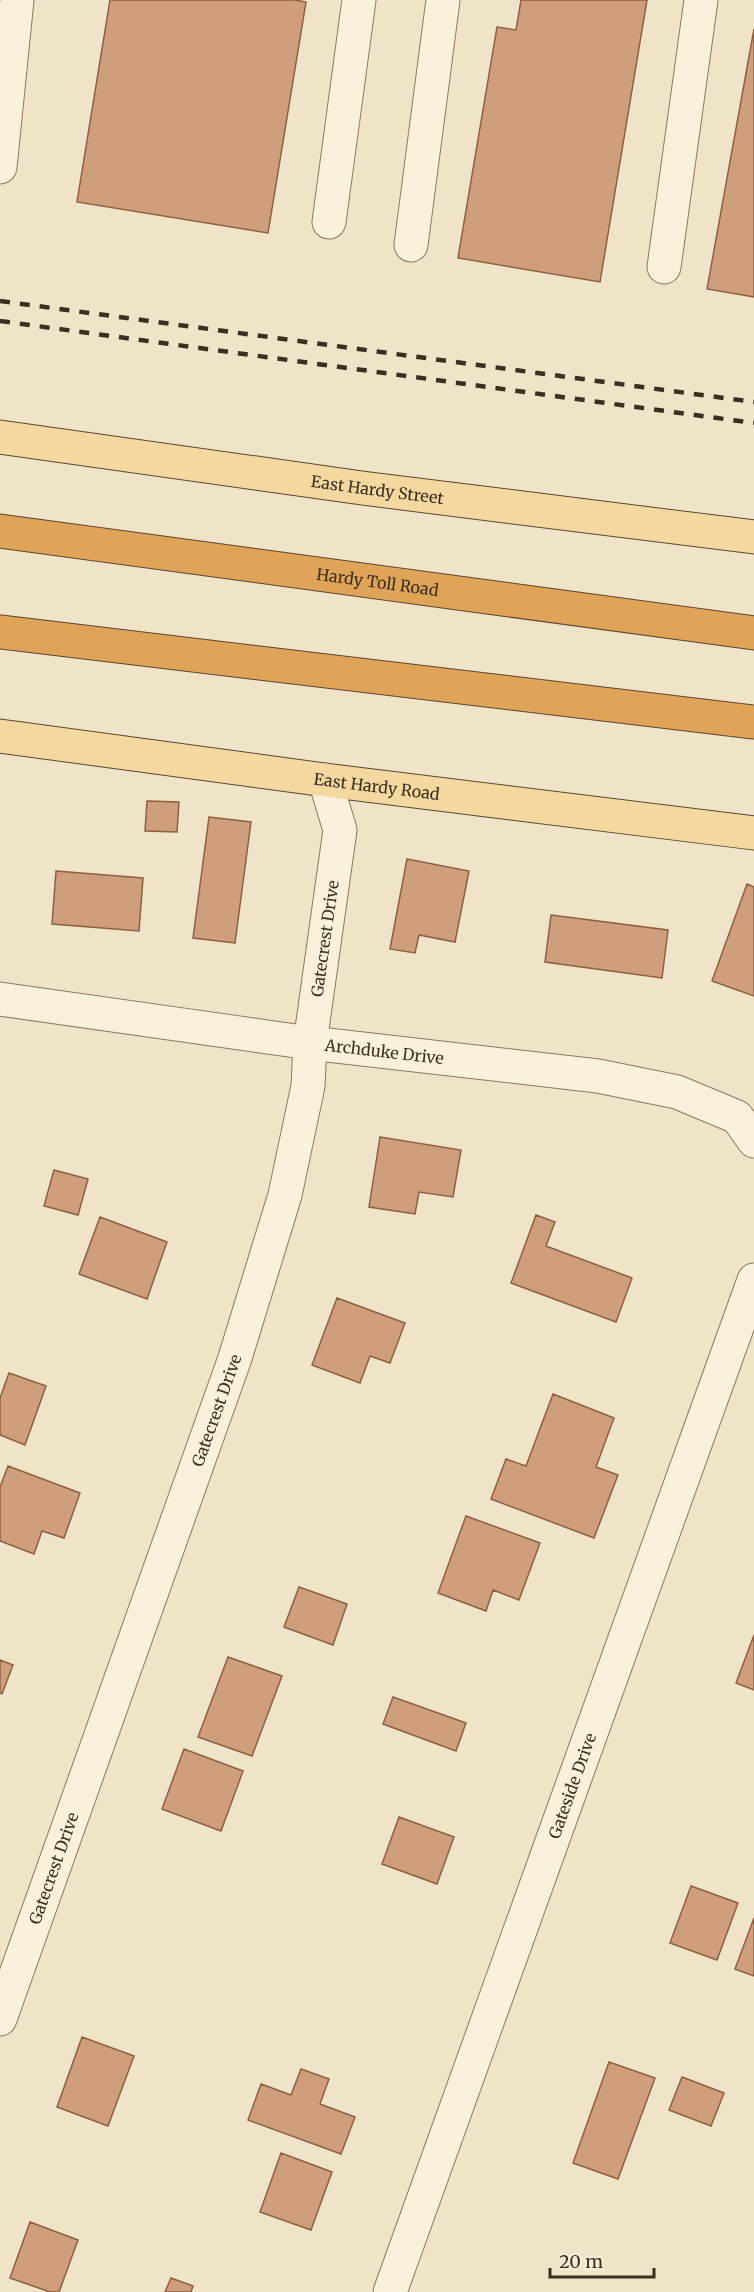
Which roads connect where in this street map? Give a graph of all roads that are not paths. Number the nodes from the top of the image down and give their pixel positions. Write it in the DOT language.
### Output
graph roads {
  1 [pos="17,0"];
  2 [pos="359,0"];
  3 [pos="443,0"];
  4 [pos="701,0"];
  5 [pos="0,167"];
  6 [pos="328,222"];
  7 [pos="411,245"];
  8 [pos="664,267"];
  9 [pos="0,436"];
  10 [pos="0,531"];
  11 [pos="754,537"];
  12 [pos="0,632"];
  13 [pos="754,633"];
  14 [pos="754,722"];
  15 [pos="0,736"];
  16 [pos="324,780"];
  17 [pos="754,833"];
  18 [pos="0,999"];
  19 [pos="310,1043"];
  20 [pos="748,1125"];
  21 [pos="754,1280"];
  22 [pos="0,2019"];
  23 [pos="390,2292"];
  1 -- 5 [label="street"];
  2 -- 6 [label="street"];
  3 -- 7 [label="street"];
  4 -- 8 [label="street"];
  9 -- 11 [label="main road, East Hardy Street"];
  10 -- 13 [label="highway, Hardy Toll Road"];
  12 -- 14 [label="highway"];
  15 -- 16 [label="main road, East Hardy Road"];
  16 -- 17 [label="main road, East Hardy Road"];
  16 -- 19 [label="street, Gatecrest Drive"];
  18 -- 19 [label="street, Archduke Drive"];
  19 -- 20 [label="street, Archduke Drive"];
  19 -- 22 [label="street, Gatecrest Drive"];
  21 -- 23 [label="street, Gateside Drive"];
}
